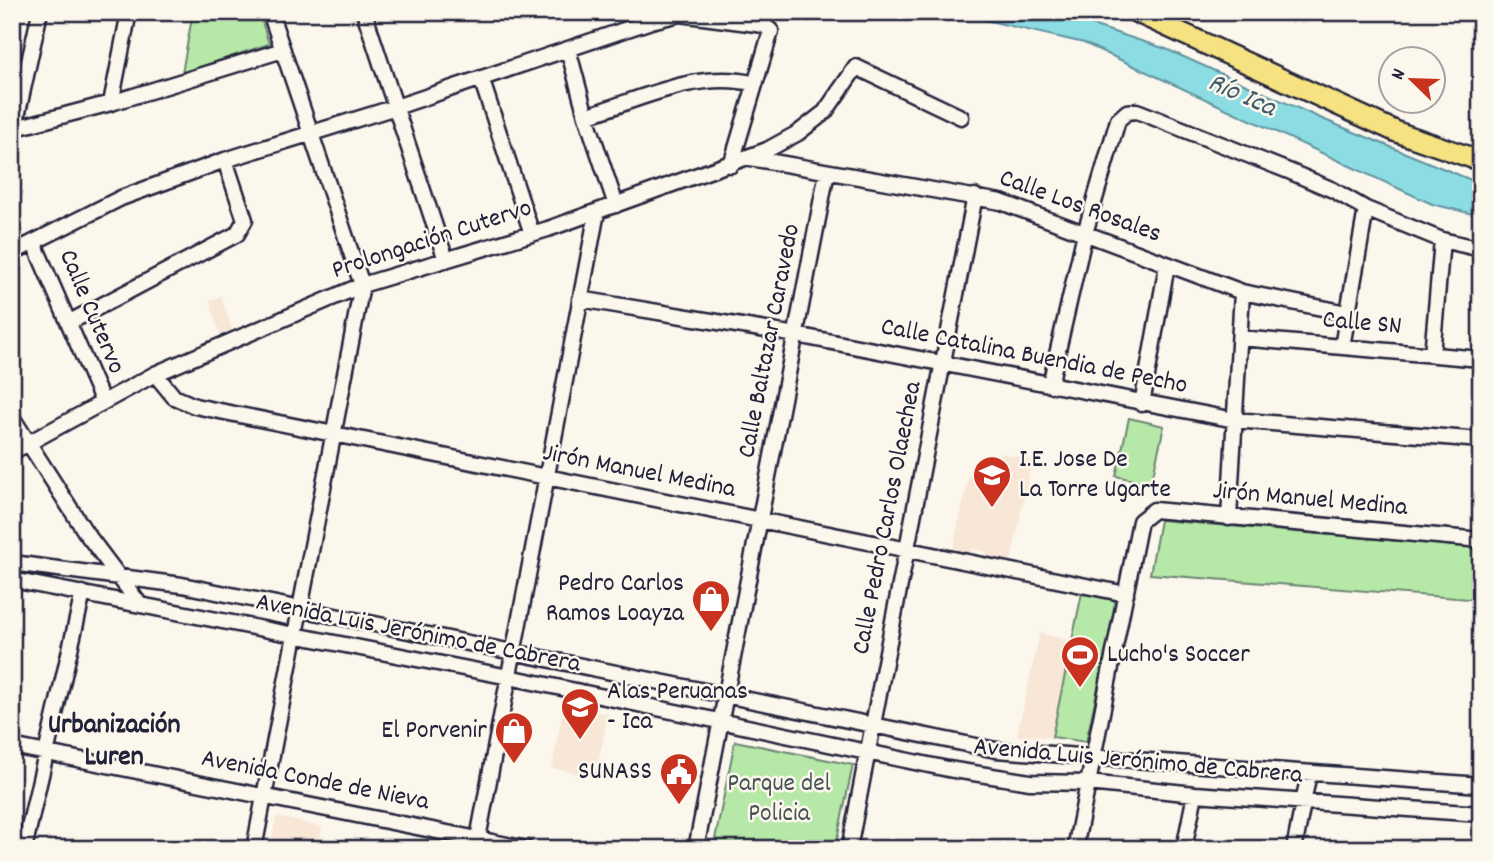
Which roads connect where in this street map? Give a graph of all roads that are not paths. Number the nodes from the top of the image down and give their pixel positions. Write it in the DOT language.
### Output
graph roads {
  1 [pos="40,12"];
  2 [pos="129,12"];
  3 [pos="270,12"];
  4 [pos="364,12"];
  5 [pos="1136,12"];
  6 [pos="677,13"];
  7 [pos="568,49"];
  8 [pos="283,50"];
  9 [pos="481,78"];
  10 [pos="755,84"];
  11 [pos="111,103"];
  12 [pos="396,107"];
  13 [pos="586,116"];
  14 [pos="961,117"];
  15 [pos="13,132"];
  16 [pos="313,133"];
  17 [pos="750,158"];
  18 [pos="225,160"];
  19 [pos="1481,161"];
  20 [pos="731,165"];
  21 [pos="827,172"];
  22 [pos="975,196"];
  23 [pos="616,205"];
  24 [pos="1366,209"];
  25 [pos="597,212"];
  26 [pos="1085,233"];
  27 [pos="532,234"];
  28 [pos="1442,240"];
  29 [pos="34,243"];
  30 [pos="1481,249"];
  31 [pos="12,253"];
  32 [pos="446,260"];
  33 [pos="1167,265"];
  34 [pos="362,285"];
  35 [pos="1242,292"];
  36 [pos="580,299"];
  37 [pos="1348,313"];
  38 [pos="70,322"];
  39 [pos="796,335"];
  40 [pos="1240,338"];
  41 [pos="1342,347"];
  42 [pos="1432,355"];
  43 [pos="1481,359"];
  44 [pos="942,366"];
  45 [pos="155,374"];
  46 [pos="1050,385"];
  47 [pos="102,400"];
  48 [pos="1142,404"];
  49 [pos="12,417"];
  50 [pos="1235,420"];
  51 [pos="333,435"];
  52 [pos="1481,440"];
  53 [pos="29,444"];
  54 [pos="12,452"];
  55 [pos="546,480"];
  56 [pos="1229,518"];
  57 [pos="760,519"];
  58 [pos="1481,540"];
  59 [pos="907,550"];
  60 [pos="12,562"];
  61 [pos="117,576"];
  62 [pos="12,580"];
  63 [pos="83,593"];
  64 [pos="1126,594"];
  65 [pos="138,602"];
  66 [pos="300,610"];
  67 [pos="295,634"];
  68 [pos="514,651"];
  69 [pos="509,677"];
  70 [pos="726,695"];
  71 [pos="721,721"];
  72 [pos="873,724"];
  73 [pos="12,747"];
  74 [pos="867,753"];
  75 [pos="47,754"];
  76 [pos="1093,758"];
  77 [pos="1309,773"];
  78 [pos="1088,783"];
  79 [pos="1481,785"];
  80 [pos="1195,794"];
  81 [pos="264,797"];
  82 [pos="1303,802"];
  83 [pos="1481,814"];
  84 [pos="477,843"];
  85 [pos="24,849"];
  86 [pos="254,849"];
  87 [pos="527,849"];
  88 [pos="696,849"];
  89 [pos="849,849"];
  90 [pos="1075,849"];
  91 [pos="1184,849"];
  92 [pos="1294,849"];
  1 -- 15 [label="street"];
  2 -- 11 [label="street"];
  3 -- 8 [label="street"];
  4 -- 12 [label="street"];
  5 -- 19 [label="main road"];
  6 -- 7 [label="street"];
  6 -- 10 [label="street"];
  7 -- 9 [label="street"];
  7 -- 13 [label="street"];
  8 -- 11 [label="street"];
  8 -- 16 [label="street"];
  9 -- 12 [label="street"];
  9 -- 27 [label="street"];
  10 -- 13 [label="street"];
  10 -- 20 [label="street"];
  11 -- 15 [label="street"];
  12 -- 16 [label="street"];
  12 -- 32 [label="street"];
  13 -- 23 [label="street"];
  14 -- 17 [label="street, Prolongación Cutervo"];
  16 -- 18 [label="street"];
  16 -- 34 [label="street"];
  17 -- 20 [label="street, Prolongación Cutervo"];
  17 -- 21 [label="street, Calle Los Rosales"];
  18 -- 29 [label="street"];
  18 -- 38 [label="street"];
  20 -- 23 [label="street, Prolongación Cutervo"];
  21 -- 22 [label="street, Calle Los Rosales"];
  21 -- 39 [label="street, Calle Baltazar Caravedo"];
  22 -- 26 [label="street, Calle Los Rosales"];
  22 -- 44 [label="street, Calle Pedro Carlos Olaechea"];
  23 -- 25 [label="street, Prolongación Cutervo"];
  24 -- 26 [label="street"];
  24 -- 28 [label="street"];
  24 -- 37 [label="street"];
  25 -- 27 [label="street, Prolongación Cutervo"];
  25 -- 36 [label="street"];
  26 -- 33 [label="street, Calle Los Rosales"];
  26 -- 46 [label="street"];
  27 -- 32 [label="street, Prolongación Cutervo"];
  28 -- 30 [label="street"];
  28 -- 42 [label="street"];
  29 -- 31 [label="street"];
  29 -- 38 [label="street, Calle Cutervo"];
  32 -- 34 [label="street, Prolongación Cutervo"];
  33 -- 35 [label="street, Calle Los Rosales"];
  33 -- 48 [label="street"];
  34 -- 45 [label="street, Prolongación Cutervo"];
  34 -- 51 [label="street"];
  35 -- 37 [label="street, Calle Los Rosales"];
  35 -- 40 [label="street"];
  36 -- 39 [label="street, Calle Catalina Buendia de Pecho"];
  36 -- 55 [label="street"];
  37 -- 41 [label="street"];
  38 -- 47 [label="street, Calle Cutervo"];
  39 -- 44 [label="street, Calle Catalina Buendia de Pecho"];
  39 -- 57 [label="street, Calle Baltazar Caravedo"];
  40 -- 41 [label="street, Calle SN"];
  40 -- 50 [label="street"];
  41 -- 42 [label="street, Calle SN"];
  42 -- 43 [label="street, Calle SN"];
  44 -- 46 [label="street, Calle Catalina Buendia de Pecho"];
  44 -- 59 [label="street, Calle Pedro Carlos Olaechea"];
  45 -- 47 [label="street, Prolongación Cutervo"];
  45 -- 51 [label="street, Jirón Manuel Medina"];
  46 -- 48 [label="street, Calle Catalina Buendia de Pecho"];
  47 -- 53 [label="street, Prolongación Cutervo"];
  48 -- 50 [label="street, Calle Catalina Buendia de Pecho"];
  49 -- 53 [label="street"];
  50 -- 52 [label="street, Calle Catalina Buendia de Pecho"];
  50 -- 56 [label="street"];
  51 -- 55 [label="street, Jirón Manuel Medina"];
  51 -- 66 [label="street"];
  53 -- 54 [label="street, Prolongación Cutervo"];
  53 -- 61 [label="street"];
  55 -- 57 [label="street, Jirón Manuel Medina"];
  55 -- 68 [label="street"];
  56 -- 58 [label="street, Jirón Manuel Medina"];
  56 -- 64 [label="street, Jirón Manuel Medina"];
  57 -- 59 [label="street, Jirón Manuel Medina"];
  57 -- 70 [label="street, Calle Baltazar Caravedo"];
  59 -- 64 [label="street, Jirón Manuel Medina"];
  59 -- 72 [label="street, Calle Pedro Carlos Olaechea"];
  60 -- 61 [label="street, Avenida Luis Jerónimo de Cabrera"];
  61 -- 65 [label="street"];
  61 -- 66 [label="street, Avenida Luis Jerónimo de Cabrera"];
  62 -- 63 [label="street, Avenida Luis Jerónimo de Cabrera"];
  63 -- 65 [label="street, Avenida Luis Jerónimo de Cabrera"];
  63 -- 75 [label="street"];
  64 -- 76 [label="street"];
  65 -- 67 [label="street, Avenida Luis Jerónimo de Cabrera"];
  66 -- 67 [label="street"];
  66 -- 68 [label="street, Avenida Luis Jerónimo de Cabrera"];
  67 -- 69 [label="street, Avenida Luis Jerónimo de Cabrera"];
  67 -- 81 [label="street"];
  68 -- 69 [label="street"];
  68 -- 70 [label="street, Avenida Luis Jerónimo de Cabrera"];
  69 -- 71 [label="street, Avenida Luis Jerónimo de Cabrera"];
  69 -- 84 [label="street"];
  70 -- 71 [label="street, Calle Baltazar Caravedo"];
  70 -- 72 [label="street, Avenida Luis Jerónimo de Cabrera"];
  71 -- 74 [label="street, Avenida Luis Jerónimo de Cabrera"];
  71 -- 88 [label="street, Calle Baltazar Caravedo"];
  72 -- 74 [label="street, Calle Pedro Carlos Olaechea"];
  72 -- 76 [label="street, Avenida Luis Jerónimo de Cabrera"];
  73 -- 75 [label="street, Avenida Conde de Nieva"];
  74 -- 78 [label="street, Avenida Luis Jerónimo de Cabrera"];
  74 -- 89 [label="street, Calle Pedro Carlos Olaechea"];
  75 -- 81 [label="street, Avenida Conde de Nieva"];
  75 -- 85 [label="street"];
  76 -- 77 [label="street, Avenida Luis Jerónimo de Cabrera"];
  76 -- 78 [label="street"];
  77 -- 79 [label="street, Avenida Luis Jerónimo de Cabrera"];
  77 -- 82 [label="street"];
  78 -- 80 [label="street, Avenida Luis Jerónimo de Cabrera"];
  78 -- 90 [label="street"];
  80 -- 82 [label="street, Avenida Luis Jerónimo de Cabrera"];
  80 -- 91 [label="street"];
  81 -- 84 [label="street, Avenida Conde de Nieva"];
  81 -- 86 [label="street"];
  82 -- 83 [label="street, Avenida Luis Jerónimo de Cabrera"];
  82 -- 92 [label="street"];
  84 -- 87 [label="street, Avenida Conde de Nieva"];
}
